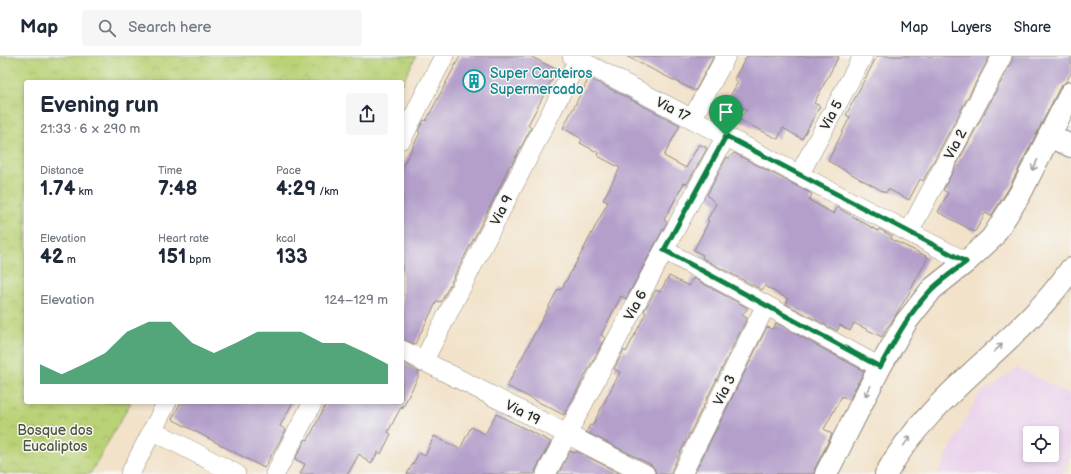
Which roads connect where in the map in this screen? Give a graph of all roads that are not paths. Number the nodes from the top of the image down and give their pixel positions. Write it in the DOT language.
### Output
graph roads {
  1 [pos="444,56"];
  2 [pos="726,56"];
  3 [pos="863,56"];
  4 [pos="1002,56"];
  5 [pos="577,57"];
  6 [pos="1071,93"];
  7 [pos="692,119"];
  8 [pos="404,135"];
  9 [pos="726,136"];
  10 [pos="1049,136"];
  11 [pos="1071,146"];
  12 [pos="800,175"];
  13 [pos="909,232"];
  14 [pos="664,250"];
  15 [pos="966,262"];
  16 [pos="1071,269"];
  17 [pos="766,305"];
  18 [pos="404,351"];
  19 [pos="423,362"];
  20 [pos="880,367"];
  21 [pos="166,404"];
  22 [pos="312,404"];
  23 [pos="152,430"];
  24 [pos="567,434"];
  25 [pos="130,474"];
  26 [pos="236,474"];
  27 [pos="274,474"];
  28 [pos="546,474"];
  29 [pos="645,474"];
  30 [pos="682,474"];
  31 [pos="826,474"];
  32 [pos="886,474"];
  1 -- 8 [label="street"];
  2 -- 7 [label="street"];
  3 -- 12 [label="street, Via 5"];
  4 -- 13 [label="street, Via 2"];
  5 -- 7 [label="street, Via 17"];
  5 -- 19 [label="street, Via 9"];
  6 -- 10 [label="street"];
  7 -- 9 [label="street, Via 17"];
  9 -- 12 [label="street, Via 17"];
  9 -- 14 [label="street, Via 6"];
  10 -- 11 [label="street"];
  10 -- 15 [label="street, one-way"];
  12 -- 13 [label="street, Via 17"];
  13 -- 15 [label="street, Via 17"];
  14 -- 17 [label="street"];
  14 -- 24 [label="street, Via 6"];
  15 -- 20 [label="street"];
  32 -- 16 [label="street, one-way"];
  17 -- 20 [label="street"];
  17 -- 30 [label="street, Via 3"];
  18 -- 19 [label="street, Via 19"];
  19 -- 24 [label="street, Via 19"];
  20 -- 31 [label="street, one-way"];
  21 -- 23 [label="street"];
  22 -- 27 [label="street"];
  23 -- 25 [label="street"];
  23 -- 26 [label="street"];
  24 -- 28 [label="street, Via 6"];
  24 -- 29 [label="street, Via 19"];
}
